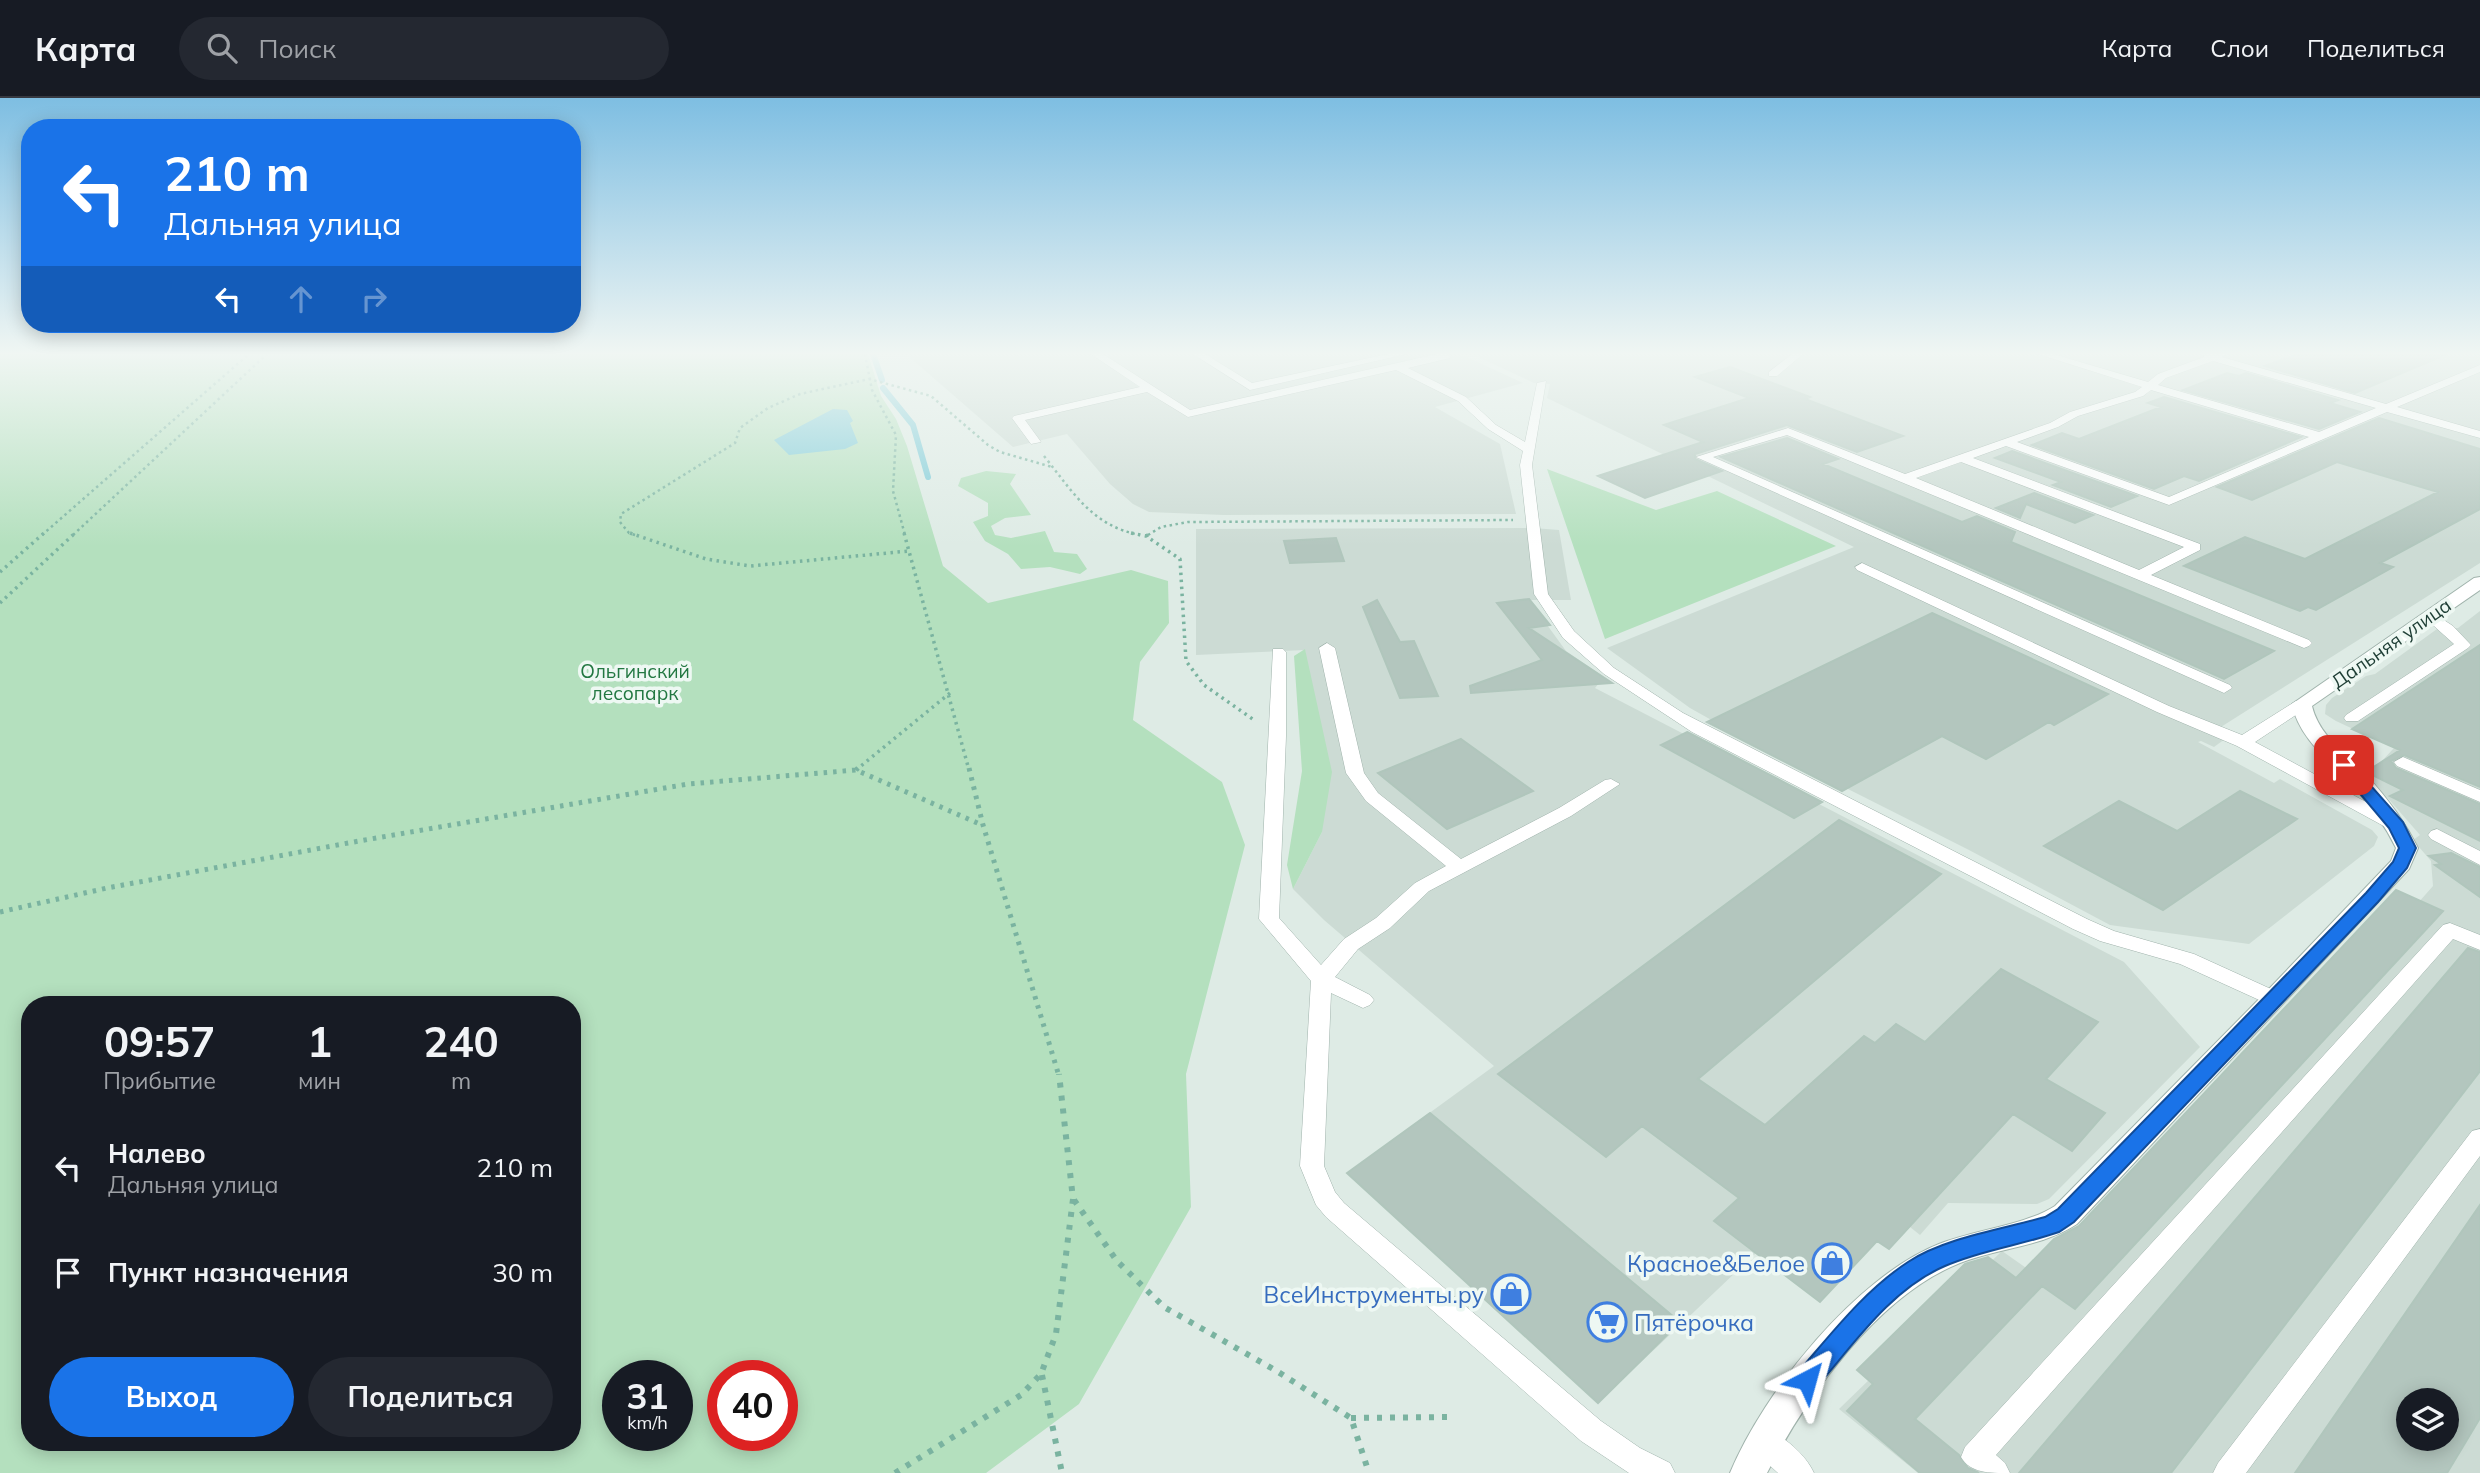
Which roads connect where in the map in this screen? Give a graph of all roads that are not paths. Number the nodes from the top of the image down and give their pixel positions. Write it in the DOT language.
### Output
graph roads {
  1 [pos="1017,418"];
  2 [pos="1483,418"];
  3 [pos="1535,418"];
  4 [pos="2066,418"];
  5 [pos="2259,418"];
  6 [pos="2362,418"];
  7 [pos="2421,418"];
  8 [pos="2480,435"];
  9 [pos="2319,436"];
  10 [pos="1035,442"];
  11 [pos="2006,442"];
  12 [pos="1529,450"];
  13 [pos="1962,458"];
  14 [pos="1905,478"];
  15 [pos="1862,567"];
  16 [pos="2139,575"];
  17 [pos="2480,582"];
  18 [pos="2430,615"];
  19 [pos="2304,643"];
  20 [pos="1327,648"];
  21 [pos="1278,652"];
  22 [pos="2224,688"];
  23 [pos="2302,704"];
  24 [pos="2352,718"];
  25 [pos="2243,742"];
  26 [pos="2403,762"];
  27 [pos="1611,784"];
  28 [pos="2480,797"];
  29 [pos="2397,826"];
  30 [pos="2437,835"];
  31 [pos="2480,859"];
  32 [pos="1458,866"];
  33 [pos="2480,943"];
  34 [pos="1321,979"];
  35 [pos="2275,999"];
  36 [pos="1363,1000"];
  37 [pos="2480,1138"];
  38 [pos="1766,1443"];
  39 [pos="1660,1473"];
  40 [pos="1748,1473"];
  41 [pos="1799,1473"];
  42 [pos="1995,1473"];
  43 [pos="2228,1473"];
  1 -- 10 [label="lane"];
  2 -- 12 [label="lane"];
  3 -- 12 [label="lane"];
  4 -- 11 [label="lane"];
  5 -- 9 [label="lane"];
  6 -- 9 [label="lane"];
  7 -- 8 [label="lane"];
  9 -- 11 [label="lane"];
  11 -- 13 [label="lane"];
  12 -- 35 [label="lane"];
  13 -- 14 [label="lane"];
  13 -- 16 [label="lane"];
  14 -- 16 [label="lane"];
  14 -- 22 [label="lane"];
  15 -- 25 [label="lane"];
  16 -- 19 [label="lane"];
  17 -- 18 [label="street, Дальняя улица"];
  18 -- 23 [label="street, Дальняя улица"];
  18 -- 24 [label="lane"];
  20 -- 32 [label="lane"];
  21 -- 34 [label="lane"];
  23 -- 25 [label="lane, Дальняя улица"];
  23 -- 29 [label="street"];
  25 -- 29 [label="lane"];
  26 -- 28 [label="lane"];
  27 -- 32 [label="lane"];
  29 -- 35 [label="street"];
  30 -- 31 [label="lane"];
  32 -- 34 [label="lane"];
  33 -- 42 [label="lane"];
  34 -- 36 [label="lane"];
  34 -- 39 [label="lane"];
  35 -- 38 [label="street"];
  37 -- 43 [label="lane"];
  38 -- 40 [label="street"];
  38 -- 41 [label="lane"];
}
